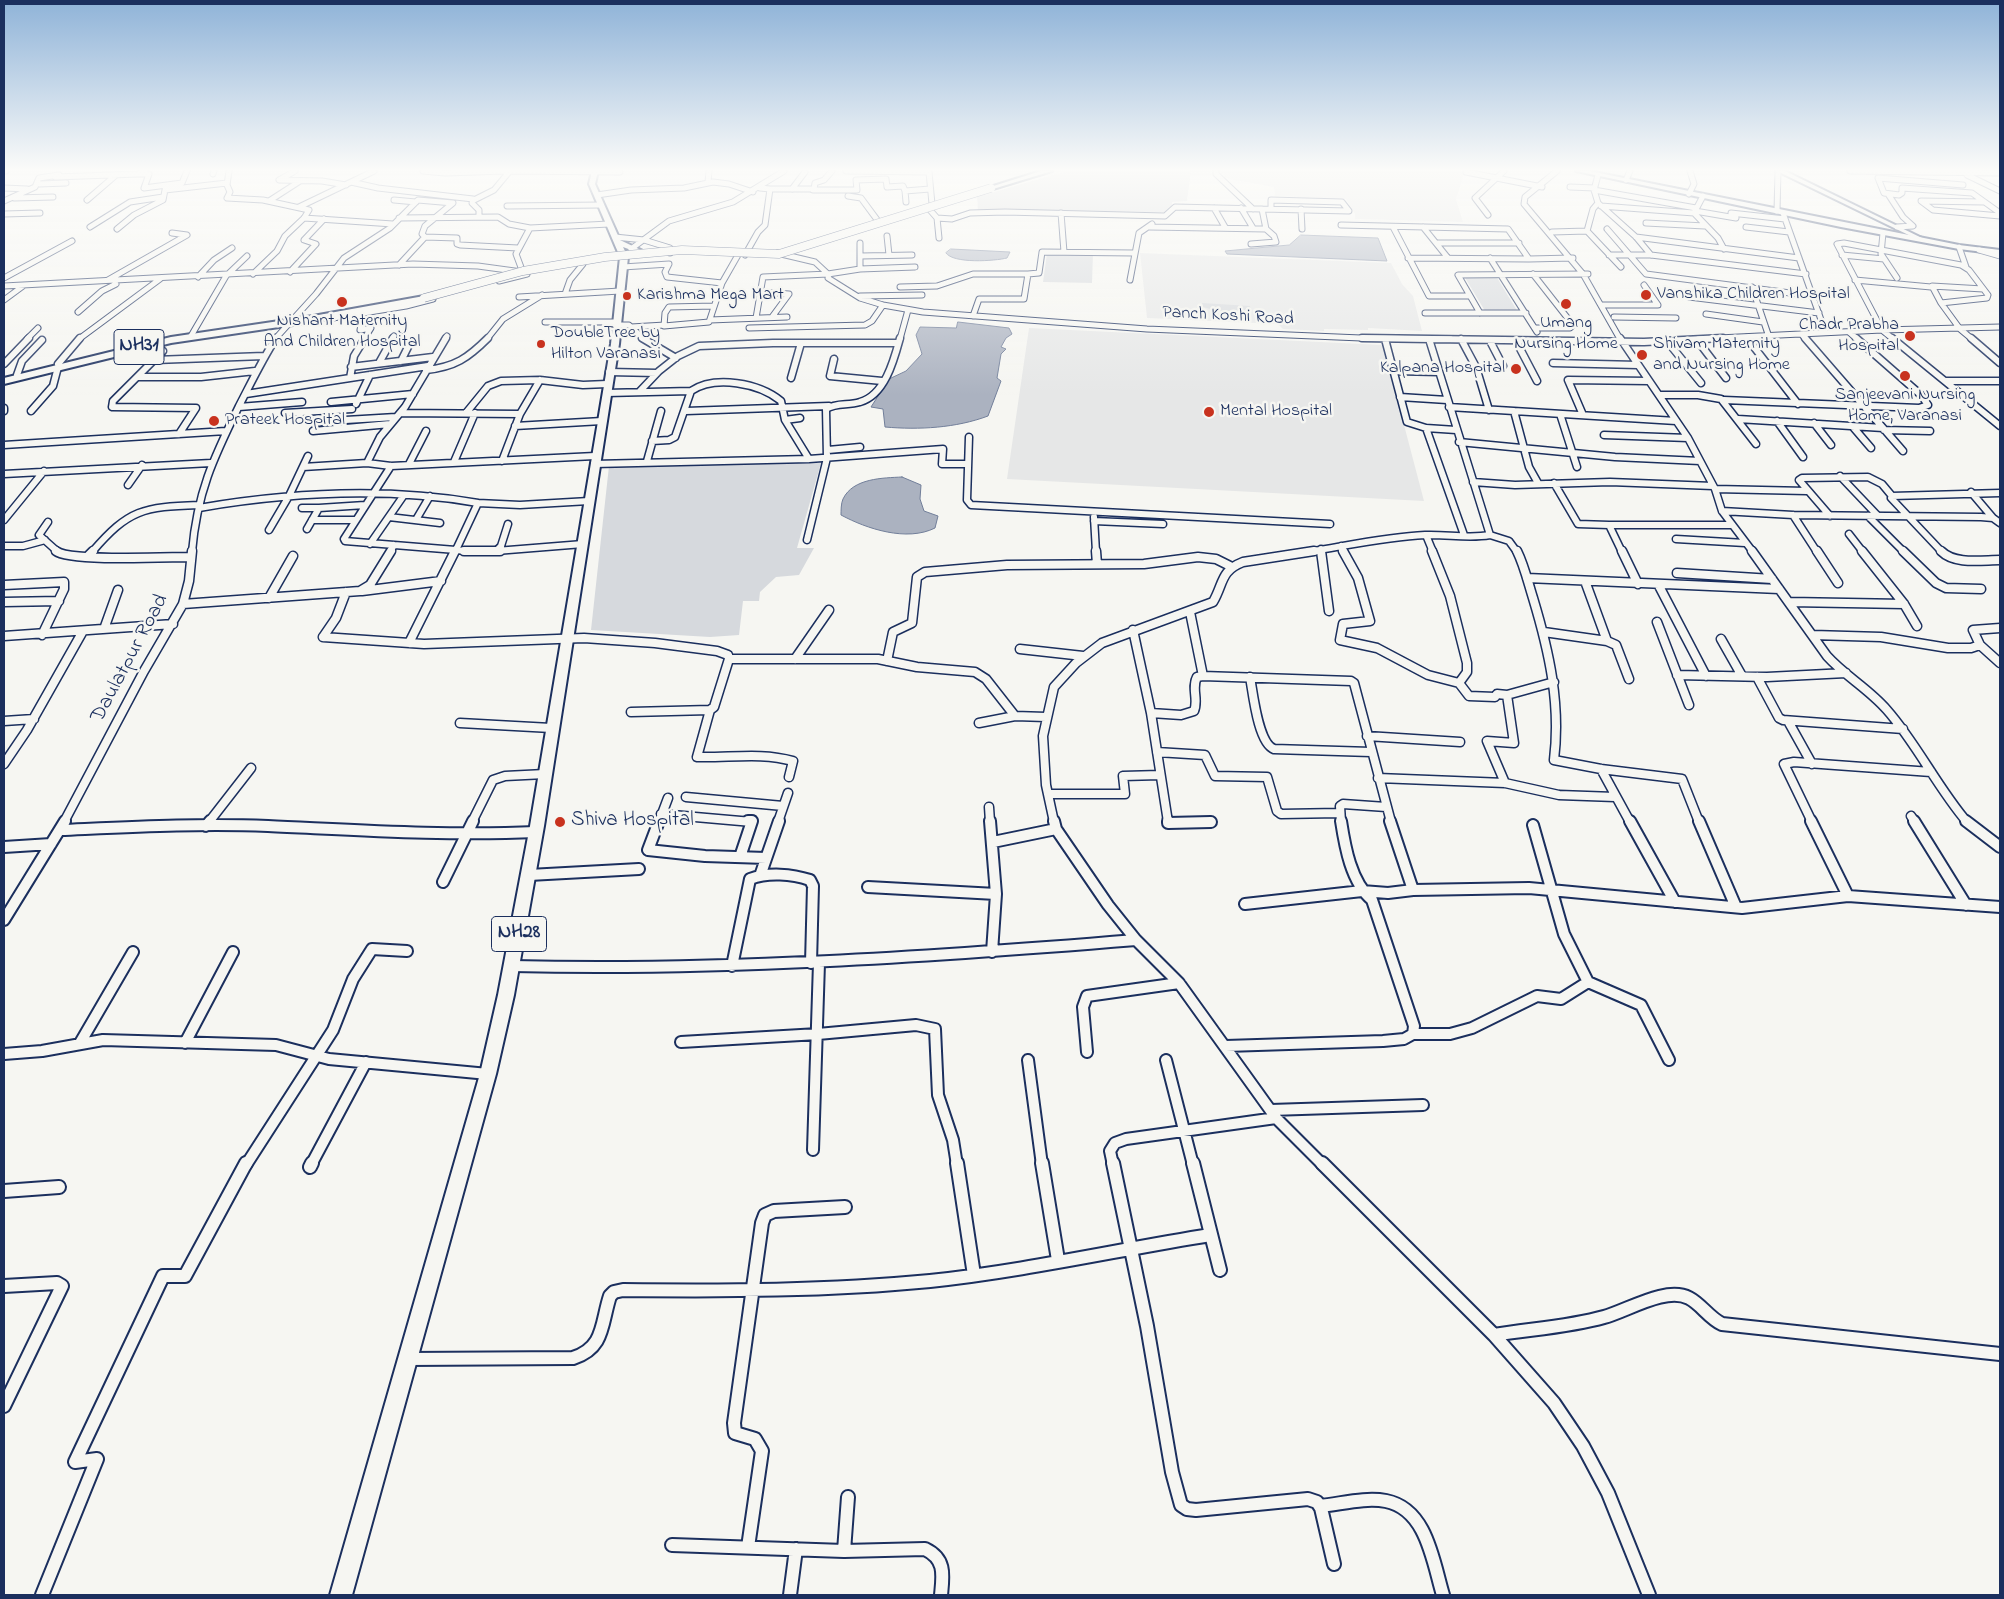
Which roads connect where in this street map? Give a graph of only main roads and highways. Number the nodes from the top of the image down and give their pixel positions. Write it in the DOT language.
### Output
graph roads {
  1 [pos="621,246"];
  2 [pos="806,246"];
  3 [pos="1953,246"];
  4 [pos="1965,246"];
  5 [pos="2000,251"];
  6 [pos="58,365"];
  7 [pos="4,380"];
  8 [pos="341,1595"];
  1 -- 8 [label="highway, NH28"];
  2 -- 6 [label="highway, NH31, bridge"];
  3 -- 5 [label="highway"];
  4 -- 5 [label="highway"];
  6 -- 7 [label="highway, NH31"];
  6 -- 7 [label="highway, NH31"];
}
